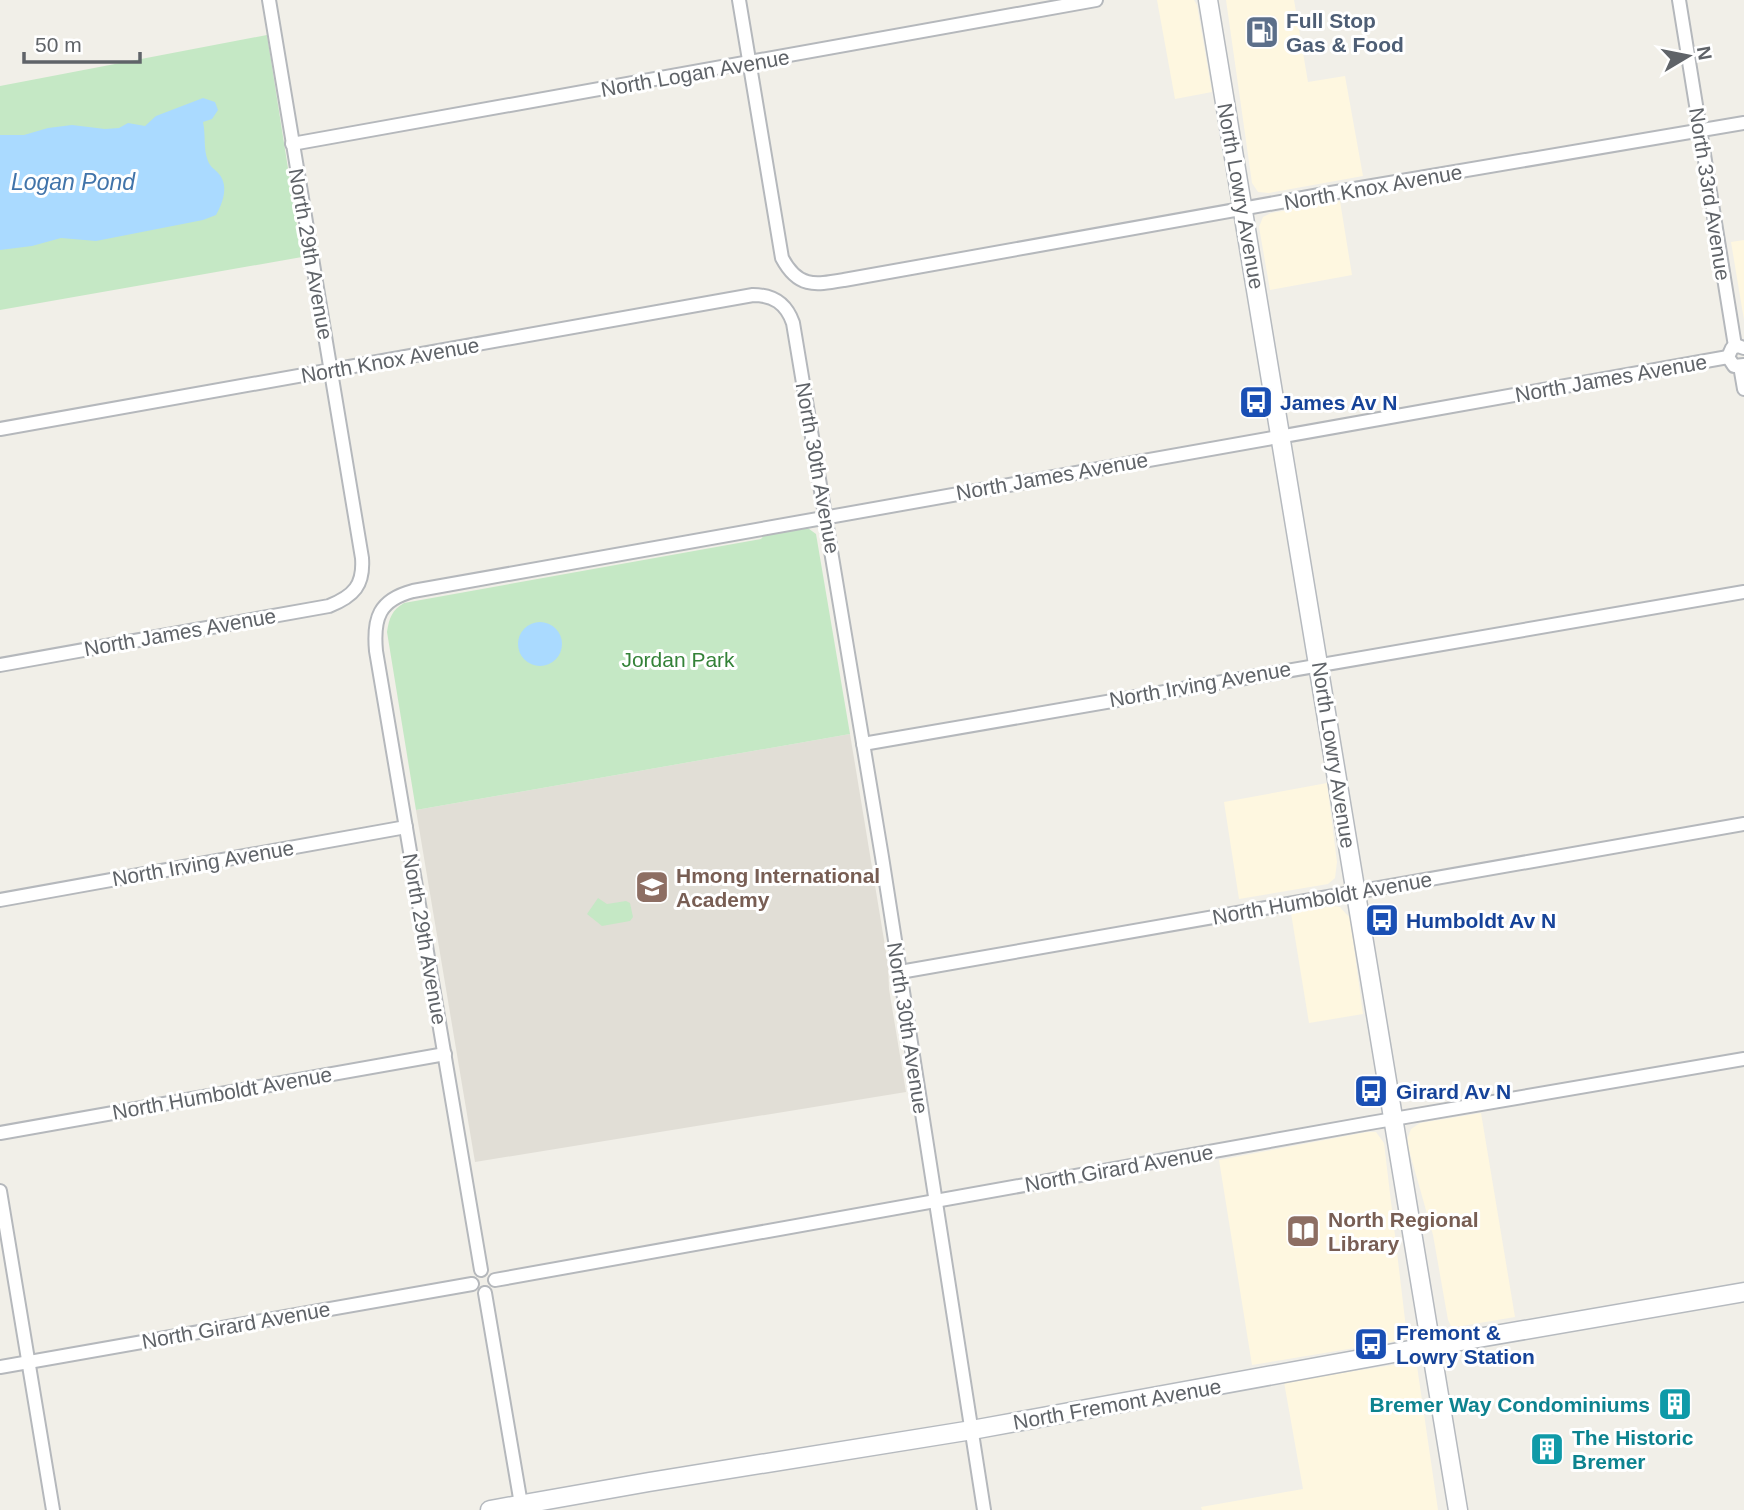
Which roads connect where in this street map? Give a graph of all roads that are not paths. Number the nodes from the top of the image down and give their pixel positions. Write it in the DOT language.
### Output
graph roads {
  1 [pos="269,0"];
  2 [pos="739,0"];
  3 [pos="1096,0"];
  4 [pos="1208,0"];
  5 [pos="1679,0"];
  6 [pos="750,63"];
  7 [pos="1744,123"];
  8 [pos="1699,131"];
  9 [pos="292,144"];
  10 [pos="1242,209"];
  11 [pos="779,301"];
  12 [pos="1736,351"];
  13 [pos="1742,366"];
  14 [pos="331,371"];
  15 [pos="1744,389"];
  16 [pos="0,429"];
  17 [pos="1281,436"];
  18 [pos="826,516"];
  19 [pos="356,590"];
  20 [pos="1744,592"];
  21 [pos="382,608"];
  22 [pos="0,664"];
  23 [pos="1319,664"];
  24 [pos="863,744"];
  25 [pos="1744,824"];
  26 [pos="406,827"];
  27 [pos="1356,891"];
  28 [pos="0,900"];
  29 [pos="900,972"];
  30 [pos="445,1054"];
  31 [pos="1744,1059"];
  32 [pos="1392,1119"];
  33 [pos="0,1133"];
  34 [pos="0,1191"];
  35 [pos="936,1201"];
  36 [pos="481,1270"];
  37 [pos="495,1280"];
  38 [pos="472,1283"];
  39 [pos="1744,1292"];
  40 [pos="485,1293"];
  41 [pos="1432,1346"];
  42 [pos="28,1362"];
  43 [pos="0,1367"];
  44 [pos="972,1430"];
  45 [pos="522,1507"];
  46 [pos="53,1510"];
  47 [pos="490,1510"];
  48 [pos="984,1510"];
  49 [pos="1458,1510"];
  1 -- 9 [label="street, North 29th Avenue"];
  2 -- 6 [label="street"];
  3 -- 6 [label="street, North Logan Avenue"];
  4 -- 10 [label="main road, North Lowry Avenue"];
  5 -- 8 [label="street, North 33rd Avenue"];
  6 -- 9 [label="street, North Logan Avenue"];
  6 -- 10 [label="street, North Knox Avenue"];
  7 -- 8 [label="street, North Knox Avenue"];
  8 -- 10 [label="street, North Knox Avenue"];
  8 -- 12 [label="street, North 33rd Avenue"];
  9 -- 14 [label="street, North 29th Avenue"];
  10 -- 17 [label="main road, North Lowry Avenue"];
  11 -- 14 [label="street, North Knox Avenue"];
  11 -- 18 [label="street, North 30th Avenue"];
  12 -- 13 [label="street"];
  12 -- 17 [label="street, North James Avenue"];
  13 -- 15 [label="street"];
  14 -- 16 [label="street, North Knox Avenue"];
  14 -- 19 [label="street, North 29th Avenue"];
  17 -- 18 [label="street, North James Avenue"];
  17 -- 23 [label="main road, North Lowry Avenue"];
  18 -- 21 [label="street, North James Avenue"];
  18 -- 24 [label="street, North 30th Avenue"];
  19 -- 22 [label="street, North James Avenue"];
  20 -- 23 [label="street, North Irving Avenue"];
  21 -- 26 [label="street, North 29th Avenue"];
  23 -- 24 [label="street, North Irving Avenue"];
  23 -- 27 [label="main road, North Lowry Avenue"];
  24 -- 29 [label="street, North 30th Avenue"];
  25 -- 27 [label="street, North Humboldt Avenue"];
  26 -- 28 [label="street, North Irving Avenue"];
  26 -- 30 [label="street, North 29th Avenue"];
  27 -- 29 [label="street, North Humboldt Avenue"];
  27 -- 32 [label="main road, North Lowry Avenue"];
  29 -- 35 [label="street, North 30th Avenue"];
  30 -- 33 [label="street, North Humboldt Avenue"];
  30 -- 36 [label="street, North 29th Avenue"];
  31 -- 32 [label="street, North Girard Avenue"];
  32 -- 35 [label="street, North Girard Avenue"];
  32 -- 41 [label="main road, North Lowry Avenue"];
  34 -- 42 [label="street"];
  35 -- 37 [label="street, North Girard Avenue"];
  35 -- 44 [label="street, North 30th Avenue"];
  36 -- 37 [label="street"];
  36 -- 38 [label="street"];
  37 -- 40 [label="street"];
  38 -- 40 [label="street"];
  38 -- 42 [label="street, North Girard Avenue"];
  39 -- 41 [label="main road, North Fremont Avenue"];
  40 -- 45 [label="street"];
  41 -- 44 [label="main road, North Fremont Avenue"];
  41 -- 49 [label="main road, North Lowry Avenue"];
  42 -- 43 [label="street, North Girard Avenue"];
  42 -- 46 [label="street"];
  44 -- 45 [label="main road, North Fremont Avenue"];
  44 -- 48 [label="street, North 30th Avenue"];
  45 -- 47 [label="main road, North Fremont Avenue"];
}
